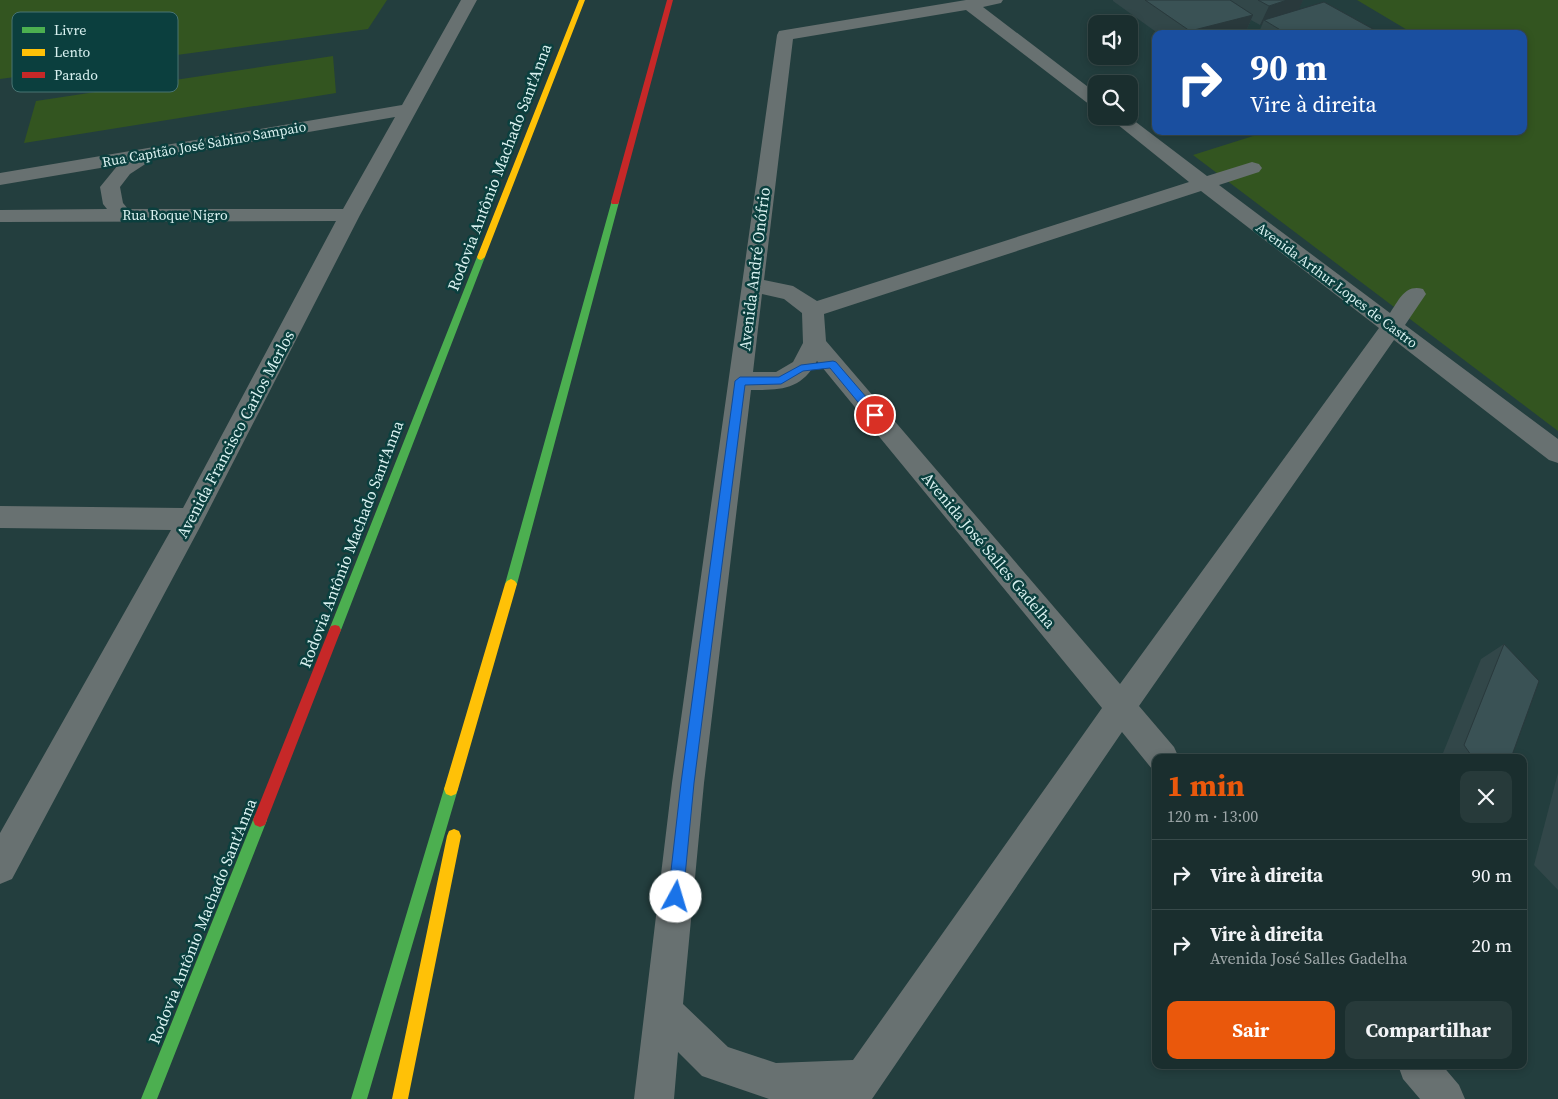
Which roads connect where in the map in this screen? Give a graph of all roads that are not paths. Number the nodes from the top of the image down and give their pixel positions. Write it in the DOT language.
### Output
graph roads {
  1 [pos="470,0"];
  2 [pos="582,0"];
  3 [pos="670,0"];
  4 [pos="995,0"];
  5 [pos="970,5"];
  6 [pos="1088,95"];
  7 [pos="409,109"];
  8 [pos="1128,125"];
  9 [pos="149,154"];
  10 [pos="1252,168"];
  11 [pos="0,179"];
  12 [pos="1204,183"];
  13 [pos="122,215"];
  14 [pos="350,215"];
  15 [pos="0,216"];
  16 [pos="752,286"];
  17 [pos="1415,294"];
  18 [pos="813,310"];
  19 [pos="1391,326"];
  20 [pos="815,343"];
  21 [pos="833,365"];
  22 [pos="801,368"];
  23 [pos="740,381"];
  24 [pos="1558,453"];
  25 [pos="0,517"];
  26 [pos="191,520"];
  27 [pos="491,656"];
  28 [pos="1121,707"];
  29 [pos="1160,754"];
  30 [pos="463,791"];
  31 [pos="455,829"];
  32 [pos="0,867"];
  33 [pos="664,1011"];
  34 [pos="1420,1069"];
  35 [pos="856,1089"];
  36 [pos="148,1099"];
  37 [pos="359,1099"];
  38 [pos="400,1099"];
  39 [pos="654,1099"];
  40 [pos="1445,1099"];
  1 -- 7 [label="street, Avenida Francisco Carlos Merlos"];
  2 -- 36 [label="highway, Rodovia Antônio Machado Sant'Anna"];
  3 -- 27 [label="highway"];
  4 -- 5 [label="street"];
  5 -- 6 [label="street"];
  5 -- 16 [label="street, Avenida André Onófrio"];
  7 -- 9 [label="street, Rua Capitão José Sabino Sampaio"];
  7 -- 14 [label="street, Avenida Francisco Carlos Merlos"];
  8 -- 12 [label="street, Avenida Arthur Lopes de Castro"];
  9 -- 11 [label="street, Rua Capitão José Sabino Sampaio"];
  9 -- 13 [label="street"];
  10 -- 12 [label="street"];
  12 -- 18 [label="street"];
  12 -- 19 [label="street, Avenida Arthur Lopes de Castro"];
  13 -- 14 [label="street, Rua Roque Nigro"];
  13 -- 15 [label="street, Rua Roque Nigro"];
  14 -- 26 [label="street, Avenida Francisco Carlos Merlos"];
  16 -- 18 [label="street"];
  16 -- 23 [label="street, Avenida André Onófrio"];
  17 -- 19 [label="street"];
  18 -- 20 [label="street"];
  19 -- 24 [label="street, Avenida Arthur Lopes de Castro"];
  19 -- 28 [label="street"];
  20 -- 21 [label="street, Avenida José Salles Gadelha"];
  20 -- 22 [label="street"];
  21 -- 22 [label="street"];
  21 -- 28 [label="street, Avenida José Salles Gadelha"];
  22 -- 23 [label="street"];
  23 -- 33 [label="street, Avenida André Onófrio"];
  25 -- 26 [label="street"];
  26 -- 32 [label="street, Avenida Francisco Carlos Merlos"];
  27 -- 30 [label="highway"];
  27 -- 37 [label="highway"];
  28 -- 29 [label="street, Avenida José Salles Gadelha"];
  28 -- 35 [label="street"];
  31 -- 38 [label="highway"];
  33 -- 35 [label="street"];
  33 -- 39 [label="street, Avenida André Onófrio"];
  34 -- 40 [label="street"];
}
